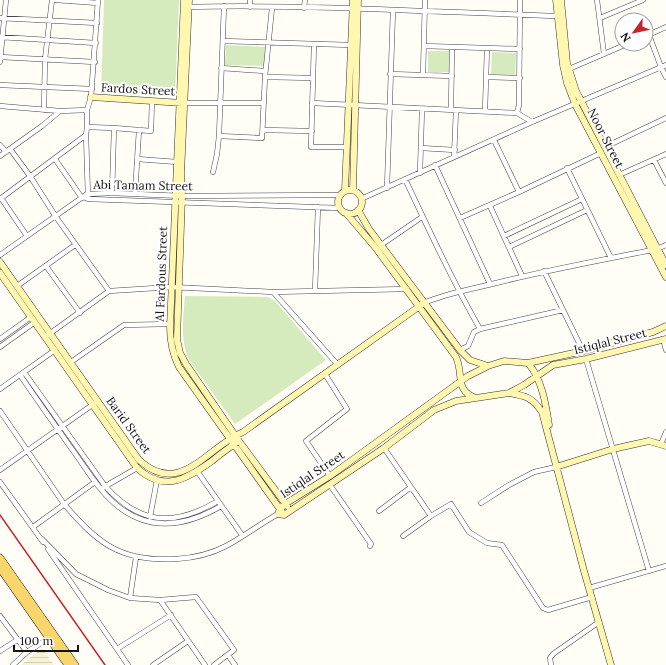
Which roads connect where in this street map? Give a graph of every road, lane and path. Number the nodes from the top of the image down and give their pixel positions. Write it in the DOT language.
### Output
graph roads {
  1 [pos="6,0"];
  2 [pos="52,0"];
  3 [pos="56,0"];
  4 [pos="184,0"];
  5 [pos="189,0"];
  6 [pos="250,0"];
  7 [pos="305,0"];
  8 [pos="353,0"];
  9 [pos="358,0"];
  10 [pos="425,0"];
  11 [pos="520,0"];
  12 [pos="556,0"];
  13 [pos="561,0"];
  14 [pos="597,0"];
  15 [pos="642,0"];
  16 [pos="98,2"];
  17 [pos="629,3"];
  18 [pos="224,6"];
  19 [pos="186,7"];
  20 [pos="250,7"];
  21 [pos="272,8"];
  22 [pos="304,8"];
  23 [pos="355,9"];
  24 [pos="393,10"];
  25 [pos="425,12"];
  26 [pos="520,15"];
  27 [pos="558,16"];
  28 [pos="600,18"];
  29 [pos="2,19"];
  30 [pos="50,21"];
  31 [pos="97,23"];
  32 [pos="666,27"];
  33 [pos="654,32"];
  34 [pos="1,37"];
  35 [pos="47,40"];
  36 [pos="223,41"];
  37 [pos="96,42"];
  38 [pos="269,42"];
  39 [pos="314,44"];
  40 [pos="351,46"];
  41 [pos="424,46"];
  42 [pos="452,48"];
  43 [pos="487,48"];
  44 [pos="520,49"];
  45 [pos="614,50"];
  46 [pos="654,50"];
  47 [pos="604,54"];
  48 [pos="0,57"];
  49 [pos="45,59"];
  50 [pos="0,62"];
  51 [pos="95,62"];
  52 [pos="666,65"];
  53 [pos="661,67"];
  54 [pos="221,68"];
  55 [pos="569,69"];
  56 [pos="265,71"];
  57 [pos="390,74"];
  58 [pos="424,75"];
  59 [pos="452,76"];
  60 [pos="265,77"];
  61 [pos="487,77"];
  62 [pos="666,77"];
  63 [pos="313,78"];
  64 [pos="520,78"];
  65 [pos="0,85"];
  66 [pos="44,87"];
  67 [pos="92,89"];
  68 [pos="91,98"];
  69 [pos="152,101"];
  70 [pos="582,101"];
  71 [pos="182,103"];
  72 [pos="220,103"];
  73 [pos="264,103"];
  74 [pos="312,103"];
  75 [pos="575,104"];
  76 [pos="352,105"];
  77 [pos="0,106"];
  78 [pos="390,107"];
  79 [pos="422,109"];
  80 [pos="44,110"];
  81 [pos="87,110"];
  82 [pos="454,110"];
  83 [pos="60,111"];
  84 [pos="485,111"];
  85 [pos="517,113"];
  86 [pos="666,118"];
  87 [pos="532,122"];
  88 [pos="88,128"];
  89 [pos="114,128"];
  90 [pos="138,130"];
  91 [pos="263,130"];
  92 [pos="312,131"];
  93 [pos="86,136"];
  94 [pos="219,136"];
  95 [pos="494,140"];
  96 [pos="0,145"];
  97 [pos="347,147"];
  98 [pos="605,147"];
  99 [pos="421,148"];
  100 [pos="8,150"];
  101 [pos="455,150"];
  102 [pos="601,153"];
  103 [pos="666,154"];
  104 [pos="0,156"];
  105 [pos="454,157"];
  106 [pos="55,159"];
  107 [pos="137,160"];
  108 [pos="654,160"];
  109 [pos="177,162"];
  110 [pos="435,166"];
  111 [pos="567,168"];
  112 [pos="212,172"];
  113 [pos="420,172"];
  114 [pos="619,175"];
  115 [pos="30,176"];
  116 [pos="405,179"];
  117 [pos="666,183"];
  118 [pos="387,188"];
  119 [pos="345,190"];
  120 [pos="353,190"];
  121 [pos="519,192"];
  122 [pos="112,193"];
  123 [pos="135,194"];
  124 [pos="339,195"];
  125 [pos="85,197"];
  126 [pos="1,198"];
  127 [pos="178,199"];
  128 [pos="361,199"];
  129 [pos="582,199"];
  130 [pos="490,206"];
  131 [pos="318,207"];
  132 [pos="340,208"];
  133 [pos="358,210"];
  134 [pos="587,210"];
  135 [pos="346,213"];
  136 [pos="56,217"];
  137 [pos="422,217"];
  138 [pos="460,218"];
  139 [pos="27,236"];
  140 [pos="504,236"];
  141 [pos="75,245"];
  142 [pos="381,245"];
  143 [pos="666,245"];
  144 [pos="509,247"];
  145 [pos="654,249"];
  146 [pos="0,255"];
  147 [pos="611,258"];
  148 [pos="0,262"];
  149 [pos="666,265"];
  150 [pos="46,266"];
  151 [pos="544,271"];
  152 [pos="0,272"];
  153 [pos="522,276"];
  154 [pos="666,277"];
  155 [pos="490,284"];
  156 [pos="17,286"];
  157 [pos="172,287"];
  158 [pos="179,288"];
  159 [pos="410,288"];
  160 [pos="108,291"];
  161 [pos="315,291"];
  162 [pos="273,292"];
  163 [pos="459,292"];
  164 [pos="421,305"];
  165 [pos="563,310"];
  166 [pos="80,313"];
  167 [pos="33,320"];
  168 [pos="170,324"];
  169 [pos="666,326"];
  170 [pos="480,329"];
  171 [pos="47,334"];
  172 [pos="1,337"];
  173 [pos="665,339"];
  174 [pos="0,347"];
  175 [pos="55,350"];
  176 [pos="460,350"];
  177 [pos="666,350"];
  178 [pos="583,351"];
  179 [pos="586,359"];
  180 [pos="71,362"];
  181 [pos="528,363"];
  182 [pos="338,365"];
  183 [pos="488,366"];
  184 [pos="22,374"];
  185 [pos="325,374"];
  186 [pos="536,376"];
  187 [pos="461,381"];
  188 [pos="0,389"];
  189 [pos="509,393"];
  190 [pos="475,398"];
  191 [pos="95,402"];
  192 [pos="0,411"];
  193 [pos="60,427"];
  194 [pos="666,432"];
  195 [pos="235,440"];
  196 [pos="664,445"];
  197 [pos="384,448"];
  198 [pos="613,448"];
  199 [pos="552,449"];
  200 [pos="27,450"];
  201 [pos="137,464"];
  202 [pos="556,467"];
  203 [pos="0,470"];
  204 [pos="197,471"];
  205 [pos="330,476"];
  206 [pos="157,480"];
  207 [pos="0,482"];
  208 [pos="95,482"];
  209 [pos="330,485"];
  210 [pos="411,487"];
  211 [pos="103,488"];
  212 [pos="218,501"];
  213 [pos="481,502"];
  214 [pos="64,504"];
  215 [pos="221,506"];
  216 [pos="282,510"];
  217 [pos="290,511"];
  218 [pos="379,512"];
  219 [pos="431,516"];
  220 [pos="150,517"];
  221 [pos="33,527"];
  222 [pos="242,535"];
  223 [pos="403,536"];
  224 [pos="42,539"];
  225 [pos="370,546"];
  226 [pos="136,557"];
  227 [pos="0,558"];
  228 [pos="666,566"];
  229 [pos="0,568"];
  230 [pos="649,571"];
  231 [pos="589,588"];
  232 [pos="592,597"];
  233 [pos="130,598"];
  234 [pos="160,600"];
  235 [pos="170,615"];
  236 [pos="0,616"];
  237 [pos="599,622"];
  238 [pos="50,638"];
  239 [pos="17,640"];
  240 [pos="188,641"];
  241 [pos="117,649"];
  242 [pos="0,651"];
  243 [pos="27,652"];
  244 [pos="228,655"];
  245 [pos="13,665"];
  246 [pos="68,665"];
  247 [pos="74,665"];
  248 [pos="128,665"];
  249 [pos="153,665"];
  250 [pos="205,665"];
  251 [pos="214,665"];
  252 [pos="235,665"];
  253 [pos="551,665"];
  254 [pos="611,665"];
  1 -- 29 [label="street"];
  2 -- 30 [label="street"];
  3 -- 16 [label="street"];
  4 -- 19 [label="main road, Al Fardous Street"];
  5 -- 19 [label="main road, Al Fardous Street"];
  6 -- 20 [label="street"];
  7 -- 22 [label="street"];
  8 -- 23 [label="main road"];
  9 -- 23 [label="main road"];
  10 -- 25 [label="street"];
  11 -- 26 [label="street"];
  12 -- 27 [label="main road, Noor Street"];
  13 -- 55 [label="main road, Noor Street"];
  14 -- 28 [label="street"];
  15 -- 17 [label="street"];
  16 -- 31 [label="street, Fardos Street"];
  17 -- 28 [label="street"];
  18 -- 19 [label="street"];
  18 -- 20 [label="street"];
  18 -- 36 [label="street"];
  19 -- 71 [label="main road, Al Fardous Street"];
  20 -- 21 [label="street"];
  21 -- 22 [label="street"];
  21 -- 38 [label="street"];
  22 -- 23 [label="street"];
  23 -- 24 [label="street"];
  23 -- 40 [label="main road"];
  23 -- 76 [label="main road"];
  24 -- 25 [label="street"];
  24 -- 57 [label="street"];
  25 -- 26 [label="street"];
  25 -- 41 [label="street"];
  26 -- 27 [label="street"];
  26 -- 44 [label="street"];
  27 -- 75 [label="main road, Noor Street"];
  28 -- 47 [label="street"];
  29 -- 30 [label="street"];
  29 -- 34 [label="street"];
  30 -- 31 [label="street"];
  30 -- 35 [label="street"];
  31 -- 37 [label="street, Fardos Street"];
  32 -- 33 [label="street"];
  34 -- 35 [label="street"];
  34 -- 48 [label="street"];
  35 -- 37 [label="street"];
  35 -- 49 [label="street"];
  36 -- 38 [label="street"];
  36 -- 54 [label="street"];
  37 -- 51 [label="street, Fardos Street"];
  38 -- 39 [label="street"];
  38 -- 56 [label="street"];
  39 -- 40 [label="street"];
  39 -- 63 [label="street"];
  40 -- 76 [label="main road"];
  41 -- 42 [label="street"];
  41 -- 58 [label="street"];
  42 -- 43 [label="street"];
  42 -- 59 [label="street"];
  43 -- 44 [label="street"];
  43 -- 61 [label="street"];
  44 -- 64 [label="street"];
  45 -- 47 [label="street"];
  46 -- 53 [label="street"];
  47 -- 55 [label="street"];
  48 -- 49 [label="street"];
  48 -- 50 [label="street"];
  49 -- 51 [label="street"];
  49 -- 66 [label="street"];
  51 -- 67 [label="street, Fardos Street"];
  52 -- 53 [label="street"];
  53 -- 62 [label="street"];
  53 -- 70 [label="street"];
  54 -- 56 [label="street"];
  54 -- 72 [label="street"];
  55 -- 70 [label="main road, Noor Street"];
  56 -- 60 [label="street"];
  57 -- 58 [label="street"];
  57 -- 78 [label="street"];
  58 -- 59 [label="street"];
  59 -- 82 [label="street"];
  60 -- 63 [label="street"];
  60 -- 73 [label="street"];
  61 -- 64 [label="street"];
  61 -- 84 [label="street"];
  63 -- 74 [label="street"];
  64 -- 85 [label="street"];
  65 -- 66 [label="street"];
  66 -- 67 [label="street"];
  66 -- 80 [label="street"];
  67 -- 68 [label="street, Fardos Street"];
  68 -- 69 [label="main road, Fardos Street"];
  68 -- 81 [label="street"];
  69 -- 71 [label="main road, Fardos Street"];
  69 -- 90 [label="street"];
  70 -- 75 [label="street"];
  70 -- 98 [label="main road, Noor Street"];
  71 -- 72 [label="street"];
  71 -- 109 [label="main road, Al Fardous Street"];
  71 -- 127 [label="main road, Al Fardous Street"];
  72 -- 73 [label="street"];
  72 -- 94 [label="street"];
  73 -- 91 [label="street"];
  74 -- 76 [label="street"];
  74 -- 92 [label="street"];
  75 -- 87 [label="street"];
  75 -- 102 [label="main road, Noor Street"];
  76 -- 78 [label="street"];
  76 -- 97 [label="main road"];
  76 -- 120 [label="main road"];
  77 -- 80 [label="street"];
  78 -- 79 [label="street"];
  78 -- 118 [label="street"];
  79 -- 82 [label="street"];
  79 -- 99 [label="street"];
  80 -- 83 [label="street"];
  81 -- 83 [label="street"];
  81 -- 88 [label="street"];
  82 -- 84 [label="street"];
  82 -- 101 [label="street"];
  83 -- 100 [label="street"];
  84 -- 85 [label="street"];
  85 -- 87 [label="street"];
  86 -- 98 [label="street"];
  87 -- 95 [label="street"];
  88 -- 89 [label="street"];
  88 -- 93 [label="street"];
  89 -- 90 [label="street"];
  89 -- 122 [label="street"];
  90 -- 107 [label="street"];
  91 -- 92 [label="street"];
  91 -- 94 [label="street"];
  92 -- 97 [label="street"];
  93 -- 106 [label="street"];
  93 -- 125 [label="street"];
  94 -- 112 [label="street"];
  95 -- 105 [label="street"];
  95 -- 121 [label="street"];
  96 -- 100 [label="street"];
  97 -- 119 [label="main road"];
  98 -- 114 [label="main road, Noor Street"];
  99 -- 101 [label="street"];
  99 -- 113 [label="street"];
  100 -- 104 [label="street"];
  100 -- 115 [label="street"];
  101 -- 105 [label="street"];
  102 -- 111 [label="street"];
  102 -- 145 [label="main road, Noor Street"];
  103 -- 108 [label="street"];
  105 -- 110 [label="street"];
  106 -- 115 [label="street"];
  106 -- 125 [label="street"];
  107 -- 109 [label="street"];
  107 -- 123 [label="street"];
  108 -- 114 [label="street"];
  108 -- 117 [label="street"];
  109 -- 127 [label="main road, Al Fardous Street"];
  110 -- 113 [label="street"];
  110 -- 138 [label="street"];
  111 -- 121 [label="street"];
  111 -- 129 [label="street"];
  113 -- 116 [label="street"];
  114 -- 145 [label="main road, Noor Street"];
  115 -- 126 [label="street"];
  115 -- 136 [label="street"];
  116 -- 118 [label="street"];
  116 -- 137 [label="street"];
  118 -- 128 [label="street"];
  119 -- 120 [label="main road"];
  119 -- 124 [label="main road"];
  120 -- 128 [label="main road"];
  121 -- 130 [label="street"];
  122 -- 123 [label="street, Abi Tamam Street"];
  122 -- 125 [label="street, Abi Tamam Street"];
  123 -- 127 [label="street, Abi Tamam Street"];
  124 -- 127 [label="street, Abi Tamam Street"];
  124 -- 132 [label="main road"];
  125 -- 127 [label="street, Abi Tamam Street"];
  125 -- 136 [label="street"];
  126 -- 139 [label="street"];
  127 -- 131 [label="street, Abi Tamam Street"];
  127 -- 157 [label="main road, Al Fardous Street"];
  127 -- 158 [label="main road, Al Fardous Street"];
  128 -- 133 [label="main road"];
  129 -- 134 [label="street"];
  129 -- 140 [label="street"];
  130 -- 138 [label="street"];
  130 -- 140 [label="street"];
  131 -- 132 [label="street, Abi Tamam Street"];
  131 -- 161 [label="street"];
  132 -- 135 [label="main road"];
  133 -- 135 [label="main road"];
  133 -- 142 [label="main road"];
  134 -- 144 [label="street"];
  134 -- 147 [label="street"];
  135 -- 159 [label="main road"];
  136 -- 139 [label="street"];
  136 -- 141 [label="street"];
  137 -- 142 [label="street"];
  137 -- 163 [label="street"];
  138 -- 155 [label="street"];
  139 -- 146 [label="street"];
  140 -- 144 [label="street"];
  141 -- 150 [label="street"];
  141 -- 160 [label="street"];
  142 -- 159 [label="main road"];
  143 -- 145 [label="street"];
  144 -- 153 [label="street"];
  145 -- 147 [label="street"];
  145 -- 149 [label="main road, Noor Street"];
  145 -- 154 [label="main road, Noor Street"];
  147 -- 151 [label="street"];
  148 -- 156 [label="main road, Barid Street"];
  150 -- 156 [label="street"];
  150 -- 166 [label="street"];
  151 -- 153 [label="street"];
  151 -- 165 [label="street"];
  152 -- 167 [label="main road, Barid Street"];
  153 -- 155 [label="street"];
  155 -- 163 [label="street"];
  156 -- 171 [label="main road, Barid Street"];
  157 -- 158 [label="street"];
  157 -- 160 [label="street"];
  157 -- 168 [label="main road, Al Fardous Street"];
  158 -- 162 [label="street"];
  158 -- 195 [label="main road, Al Fardous Street"];
  159 -- 161 [label="street"];
  159 -- 164 [label="main road"];
  160 -- 166 [label="street"];
  161 -- 162 [label="street"];
  162 -- 182 [label="street"];
  163 -- 164 [label="street"];
  163 -- 170 [label="street"];
  164 -- 176 [label="main road"];
  164 -- 182 [label="main road, Barid Street"];
  164 -- 187 [label="main road"];
  165 -- 170 [label="street"];
  165 -- 178 [label="street"];
  166 -- 171 [label="street"];
  167 -- 171 [label="main road, Barid Street"];
  167 -- 172 [label="street"];
  167 -- 174 [label="street"];
  168 -- 180 [label="street"];
  168 -- 195 [label="main road, Al Fardous Street"];
  169 -- 178 [label="main road, Istiqlal Street"];
  170 -- 176 [label="street"];
  171 -- 175 [label="main road, Barid Street"];
  171 -- 180 [label="main road, Barid Street"];
  173 -- 177 [label="street"];
  173 -- 179 [label="main road, Istiqlal Street"];
  175 -- 184 [label="street"];
  175 -- 191 [label="main road, Barid Street"];
  176 -- 183 [label="main road"];
  178 -- 181 [label="main road, Istiqlal Street"];
  179 -- 186 [label="main road, Istiqlal Street"];
  179 -- 198 [label="street"];
  180 -- 191 [label="main road, Barid Street"];
  181 -- 183 [label="main road, Istiqlal Street"];
  181 -- 186 [label="main road"];
  182 -- 185 [label="main road, Barid Street"];
  183 -- 187 [label="main road, Istiqlal Street"];
  184 -- 188 [label="street"];
  184 -- 193 [label="street"];
  185 -- 195 [label="main road, Barid Street"];
  185 -- 205 [label="street"];
  186 -- 189 [label="main road, Istiqlal Street"];
  186 -- 199 [label="main road"];
  187 -- 190 [label="main road"];
  187 -- 205 [label="main road, Istiqlal Street"];
  189 -- 190 [label="main road, Istiqlal Street"];
  189 -- 199 [label="main road"];
  190 -- 197 [label="main road, Istiqlal Street"];
  191 -- 193 [label="street"];
  191 -- 201 [label="main road, Barid Street"];
  192 -- 200 [label="street"];
  193 -- 200 [label="street"];
  193 -- 208 [label="street"];
  193 -- 211 [label="street"];
  194 -- 196 [label="street"];
  195 -- 201 [label="main road, Barid Street"];
  195 -- 204 [label="main road, Barid Street"];
  195 -- 216 [label="main road, Al Fardous Street"];
  196 -- 198 [label="main road"];
  197 -- 209 [label="main road, Istiqlal Street"];
  197 -- 210 [label="street"];
  198 -- 202 [label="main road"];
  198 -- 230 [label="street"];
  199 -- 202 [label="main road"];
  200 -- 203 [label="street"];
  200 -- 214 [label="street"];
  201 -- 206 [label="main road, Barid Street"];
  201 -- 211 [label="street"];
  202 -- 213 [label="street"];
  202 -- 231 [label="main road"];
  204 -- 206 [label="main road, Barid Street"];
  204 -- 212 [label="street"];
  205 -- 216 [label="main road, Istiqlal Street"];
  206 -- 220 [label="street"];
  207 -- 221 [label="street"];
  208 -- 211 [label="street"];
  208 -- 214 [label="street"];
  209 -- 217 [label="main road, Istiqlal Street"];
  209 -- 225 [label="street"];
  210 -- 218 [label="street"];
  210 -- 219 [label="street"];
  211 -- 215 [label="street"];
  211 -- 220 [label="street"];
  212 -- 215 [label="street"];
  212 -- 220 [label="street"];
  214 -- 221 [label="street"];
  214 -- 226 [label="street"];
  215 -- 222 [label="street"];
  216 -- 217 [label="main road, Al Fardous Street"];
  216 -- 222 [label="street"];
  219 -- 223 [label="street"];
  219 -- 232 [label="street"];
  221 -- 224 [label="street"];
  222 -- 226 [label="street"];
  224 -- 233 [label="street"];
  224 -- 241 [label="street"];
  226 -- 233 [label="street"];
  227 -- 247 [label="main road"];
  228 -- 230 [label="street"];
  229 -- 238 [label="main road"];
  230 -- 231 [label="street"];
  231 -- 232 [label="main road"];
  232 -- 237 [label="main road"];
  233 -- 234 [label="street"];
  234 -- 235 [label="street"];
  234 -- 244 [label="street"];
  235 -- 240 [label="street"];
  235 -- 241 [label="street"];
  236 -- 239 [label="street"];
  237 -- 253 [label="street"];
  237 -- 254 [label="main road"];
  238 -- 243 [label="street"];
  238 -- 246 [label="main road"];
  239 -- 242 [label="street"];
  239 -- 243 [label="street"];
  240 -- 249 [label="street"];
  240 -- 250 [label="street"];
  241 -- 248 [label="street"];
  243 -- 245 [label="street"];
  244 -- 251 [label="street"];
  244 -- 252 [label="street"];
}
